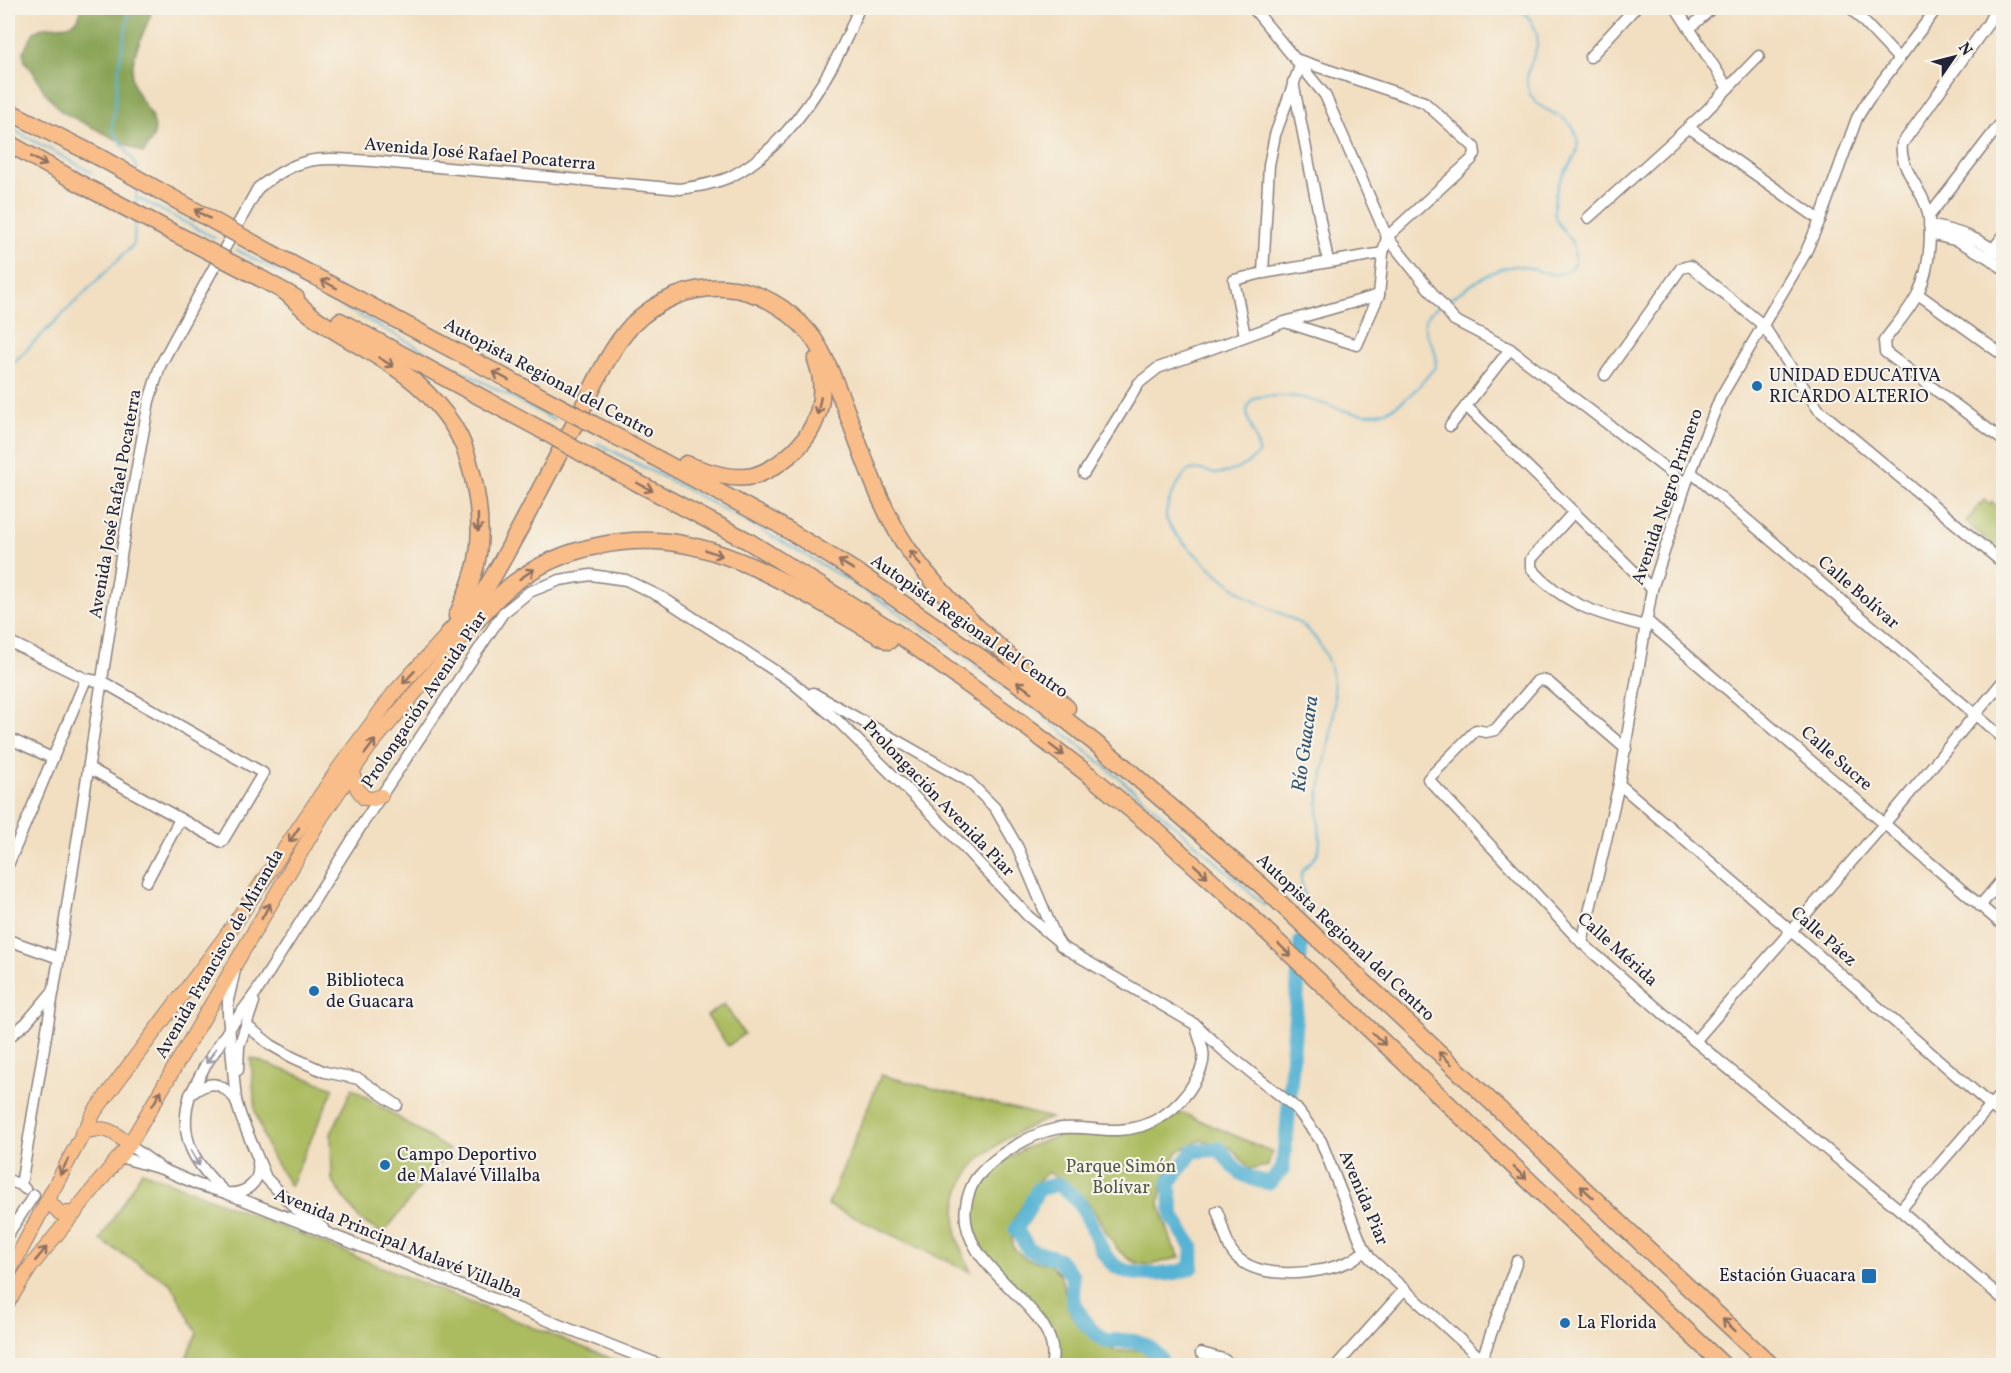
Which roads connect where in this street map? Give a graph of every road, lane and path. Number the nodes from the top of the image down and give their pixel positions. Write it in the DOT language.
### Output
graph roads {
  1 [pos="859,8"];
  2 [pos="1253,8"];
  3 [pos="1635,8"];
  4 [pos="1677,8"];
  5 [pos="1712,8"];
  6 [pos="1851,8"];
  7 [pos="1937,8"];
  8 [pos="1996,8"];
  9 [pos="1691,27"];
  10 [pos="1759,56"];
  11 [pos="1590,57"];
  12 [pos="1899,59"];
  13 [pos="1298,62"];
  14 [pos="1293,82"];
  15 [pos="1728,88"];
  16 [pos="8,99"];
  17 [pos="8,111"];
  18 [pos="2004,119"];
  19 [pos="1688,127"];
  20 [pos="8,143"];
  21 [pos="94,155"];
  22 [pos="1588,218"];
  23 [pos="1820,220"];
  24 [pos="1930,225"];
  25 [pos="2004,235"];
  26 [pos="1388,237"];
  27 [pos="1383,253"];
  28 [pos="1998,258"];
  29 [pos="1328,261"];
  30 [pos="1263,273"];
  31 [pos="286,293"];
  32 [pos="1918,294"];
  33 [pos="1379,296"];
  34 [pos="1285,322"];
  35 [pos="1763,325"];
  36 [pos="1245,336"];
  37 [pos="1510,349"];
  38 [pos="2004,356"];
  39 [pos="1605,375"];
  40 [pos="1466,406"];
  41 [pos="1450,426"];
  42 [pos="607,431"];
  43 [pos="2004,441"];
  44 [pos="1692,472"];
  45 [pos="1084,473"];
  46 [pos="1686,484"];
  47 [pos="1574,512"];
  48 [pos="2004,564"];
  49 [pos="1652,589"];
  50 [pos="1645,623"];
  51 [pos="470,628"];
  52 [pos="448,634"];
  53 [pos="8,641"];
  54 [pos="86,679"];
  55 [pos="2004,680"];
  56 [pos="103,682"];
  57 [pos="792,682"];
  58 [pos="1974,714"];
  59 [pos="1020,722"];
  60 [pos="8,738"];
  61 [pos="2004,739"];
  62 [pos="1626,749"];
  63 [pos="52,759"];
  64 [pos="89,768"];
  65 [pos="352,772"];
  66 [pos="1619,784"];
  67 [pos="381,796"];
  68 [pos="180,819"];
  69 [pos="1885,823"];
  70 [pos="1199,830"];
  71 [pos="8,835"];
  72 [pos="19,840"];
  73 [pos="8,865"];
  74 [pos="2004,877"];
  75 [pos="147,881"];
  76 [pos="1980,906"];
  77 [pos="2004,926"];
  78 [pos="1791,931"];
  79 [pos="8,940"];
  80 [pos="1058,941"];
  81 [pos="1582,943"];
  82 [pos="245,947"];
  83 [pos="59,958"];
  84 [pos="54,990"];
  85 [pos="257,991"];
  86 [pos="246,1025"];
  87 [pos="1196,1025"];
  88 [pos="229,1029"];
  89 [pos="8,1038"];
  90 [pos="1695,1041"];
  91 [pos="1224,1051"];
  92 [pos="1203,1052"];
  93 [pos="1270,1087"];
  94 [pos="2004,1090"];
  95 [pos="190,1095"];
  96 [pos="236,1101"];
  97 [pos="397,1106"];
  98 [pos="1990,1106"];
  99 [pos="2004,1117"];
  100 [pos="82,1133"];
  101 [pos="129,1145"];
  102 [pos="256,1153"];
  103 [pos="120,1157"];
  104 [pos="162,1169"];
  105 [pos="8,1180"];
  106 [pos="203,1180"];
  107 [pos="21,1185"];
  108 [pos="226,1193"];
  109 [pos="34,1195"];
  110 [pos="49,1199"];
  111 [pos="1217,1210"];
  112 [pos="1900,1210"];
  113 [pos="75,1213"];
  114 [pos="8,1234"];
  115 [pos="340,1240"];
  116 [pos="1366,1251"];
  117 [pos="1517,1261"];
  118 [pos="8,1274"];
  119 [pos="1404,1290"];
  120 [pos="2004,1300"];
  121 [pos="8,1302"];
  122 [pos="1201,1353"];
  123 [pos="1485,1362"];
  124 [pos="663,1365"];
  125 [pos="1052,1365"];
  126 [pos="1233,1365"];
  127 [pos="1336,1365"];
  128 [pos="1724,1365"];
  129 [pos="1772,1365"];
  1 -- 56 [label="street, Avenida José Rafael Pocaterra"];
  2 -- 13 [label="street"];
  3 -- 11 [label="street"];
  4 -- 9 [label="street"];
  5 -- 9 [label="street"];
  6 -- 12 [label="street"];
  7 -- 12 [label="street, Avenida Negro Primero"];
  8 -- 24 [label="street"];
  9 -- 15 [label="street"];
  10 -- 15 [label="street"];
  12 -- 23 [label="street, Avenida Negro Primero"];
  13 -- 14 [label="street"];
  13 -- 26 [label="street"];
  13 -- 26 [label="street"];
  14 -- 29 [label="street"];
  14 -- 30 [label="street"];
  15 -- 19 [label="street"];
  16 -- 21 [label="highway"];
  17 -- 21 [label="highway, Autopista Regional del Centro"];
  18 -- 24 [label="street"];
  19 -- 22 [label="street"];
  19 -- 23 [label="street"];
  20 -- 31 [label="highway, one-way, bridge"];
  42 -- 21 [label="highway, Autopista Regional del Centro, one-way, bridge"];
  23 -- 35 [label="street, Avenida Negro Primero"];
  24 -- 28 [label="street"];
  24 -- 32 [label="street"];
  25 -- 28 [label="street"];
  26 -- 27 [label="street"];
  26 -- 37 [label="street"];
  27 -- 29 [label="street"];
  27 -- 33 [label="street"];
  29 -- 30 [label="street"];
  30 -- 36 [label="street"];
  31 -- 52 [label="highway, one-way"];
  31 -- 59 [label="highway, one-way, bridge"];
  32 -- 38 [label="street"];
  32 -- 43 [label="street"];
  33 -- 34 [label="street"];
  33 -- 34 [label="street"];
  34 -- 36 [label="street"];
  35 -- 39 [label="street"];
  35 -- 44 [label="street, Avenida Negro Primero"];
  35 -- 48 [label="street"];
  36 -- 45 [label="street"];
  37 -- 40 [label="street"];
  37 -- 46 [label="street"];
  40 -- 41 [label="street"];
  40 -- 47 [label="street"];
  51 -- 42 [label="highway, one-way"];
  70 -- 42 [label="highway, Autopista Regional del Centro, one-way"];
  44 -- 46 [label="street, Avenida Negro Primero"];
  44 -- 58 [label="street, Calle Bolívar"];
  46 -- 49 [label="street, Avenida Negro Primero"];
  47 -- 49 [label="street"];
  47 -- 50 [label="street"];
  49 -- 50 [label="street, Avenida Negro Primero"];
  50 -- 62 [label="street, Avenida Negro Primero"];
  50 -- 69 [label="street, Calle Sucre"];
  51 -- 59 [label="highway, one-way"];
  65 -- 51 [label="main road, Avenida Francisco de Miranda, one-way"];
  70 -- 52 [label="highway, one-way"];
  52 -- 100 [label="main road, Avenida Francisco de Miranda, one-way"];
  53 -- 54 [label="street"];
  54 -- 56 [label="street"];
  54 -- 63 [label="street"];
  55 -- 58 [label="street"];
  56 -- 64 [label="street, Avenida José Rafael Pocaterra"];
  56 -- 68 [label="street"];
  57 -- 67 [label="street, Prolongación Avenida Piar"];
  57 -- 80 [label="street, Prolongación Avenida Piar"];
  57 -- 80 [label="street, Prolongación Avenida Piar"];
  58 -- 61 [label="street, Calle Bolívar"];
  58 -- 69 [label="street"];
  59 -- 128 [label="highway, one-way"];
  60 -- 63 [label="street"];
  62 -- 66 [label="street, Avenida Negro Primero"];
  62 -- 81 [label="street, Calle Mérida"];
  63 -- 72 [label="street"];
  64 -- 68 [label="street"];
  64 -- 83 [label="street, Avenida José Rafael Pocaterra"];
  65 -- 67 [label="main road"];
  82 -- 65 [label="main road, Avenida Francisco de Miranda, one-way"];
  66 -- 78 [label="street, Calle Páez"];
  66 -- 81 [label="street, Avenida Negro Primero"];
  67 -- 85 [label="street, Prolongación Avenida Piar"];
  68 -- 75 [label="street"];
  69 -- 76 [label="street, Calle Sucre"];
  69 -- 78 [label="street"];
  129 -- 70 [label="highway, Autopista Regional del Centro, one-way"];
  71 -- 72 [label="street"];
  72 -- 73 [label="street"];
  74 -- 76 [label="street"];
  76 -- 77 [label="street, Calle Sucre"];
  78 -- 90 [label="street"];
  78 -- 98 [label="street, Calle Páez"];
  79 -- 83 [label="street"];
  80 -- 87 [label="street, Prolongación Avenida Piar"];
  81 -- 90 [label="street, Calle Mérida"];
  82 -- 88 [label="street"];
  101 -- 82 [label="main road, Avenida Francisco de Miranda, one-way"];
  83 -- 84 [label="street, Avenida José Rafael Pocaterra"];
  84 -- 89 [label="street"];
  84 -- 107 [label="street, Avenida José Rafael Pocaterra"];
  85 -- 86 [label="street"];
  85 -- 88 [label="street"];
  86 -- 96 [label="street"];
  86 -- 97 [label="street"];
  87 -- 91 [label="street, Prolongación Avenida Piar"];
  87 -- 92 [label="street"];
  88 -- 95 [label="street, one-way"];
  88 -- 96 [label="street"];
  90 -- 112 [label="street, Calle Mérida"];
  91 -- 92 [label="street"];
  91 -- 93 [label="street, Prolongación Avenida Piar"];
  92 -- 125 [label="street"];
  93 -- 116 [label="street, Avenida Piar"];
  94 -- 98 [label="street"];
  95 -- 96 [label="street"];
  95 -- 106 [label="street, one-way"];
  96 -- 102 [label="street"];
  98 -- 99 [label="street, Calle Páez"];
  98 -- 112 [label="street"];
  100 -- 101 [label="main road"];
  100 -- 110 [label="main road, Avenida Francisco de Miranda, one-way"];
  101 -- 103 [label="main road, Avenida Francisco de Miranda"];
  101 -- 104 [label="street"];
  102 -- 108 [label="street"];
  102 -- 115 [label="street"];
  103 -- 104 [label="street"];
  103 -- 113 [label="main road, Avenida Francisco de Miranda"];
  104 -- 106 [label="street"];
  105 -- 107 [label="street"];
  106 -- 108 [label="street, Avenida Principal Malavé Villalba"];
  107 -- 109 [label="street"];
  108 -- 115 [label="street, Avenida Principal Malavé Villalba"];
  109 -- 110 [label="street"];
  109 -- 114 [label="street"];
  110 -- 113 [label="main road"];
  110 -- 118 [label="main road, Avenida Francisco de Miranda"];
  111 -- 116 [label="street"];
  112 -- 120 [label="street, Calle Mérida"];
  121 -- 113 [label="main road, Avenida Francisco de Miranda, one-way"];
  115 -- 124 [label="street, Avenida Principal Malavé Villalba"];
  116 -- 119 [label="street, Avenida Piar"];
  117 -- 123 [label="street"];
  119 -- 123 [label="street, Avenida Piar"];
  119 -- 127 [label="street"];
  122 -- 126 [label="street"];
}
